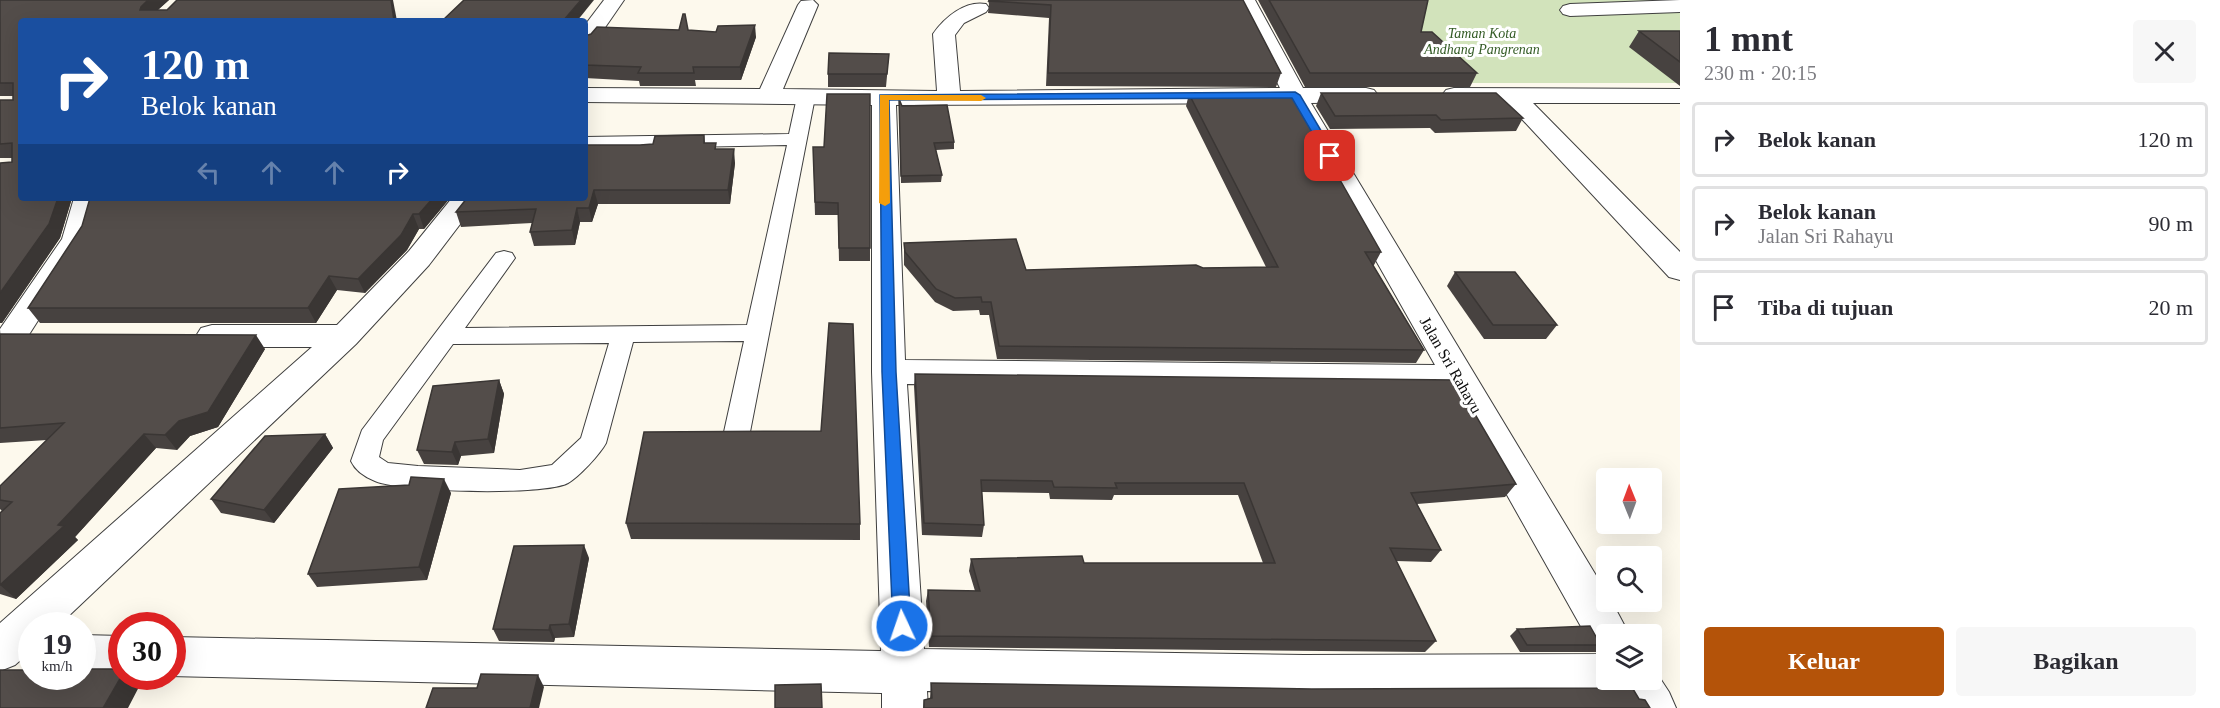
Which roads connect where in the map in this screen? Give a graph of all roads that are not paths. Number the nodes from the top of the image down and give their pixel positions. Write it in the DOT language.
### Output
graph roads {
  1 [pos="614,0"];
  2 [pos="1245,0"];
  3 [pos="808,5"];
  4 [pos="1680,6"];
  5 [pos="979,8"];
  6 [pos="1570,10"];
  7 [pos="588,33"];
  8 [pos="1383,94"];
  9 [pos="588,95"];
  10 [pos="1295,95"];
  11 [pos="1428,95"];
  12 [pos="1513,96"];
  13 [pos="1680,96"];
  14 [pos="768,97"];
  15 [pos="806,97"];
  16 [pos="884,98"];
  17 [pos="949,98"];
  18 [pos="797,139"];
  19 [pos="588,143"];
  20 [pos="87,201"];
  21 [pos="464,201"];
  22 [pos="504,258"];
  23 [pos="1680,270"];
  24 [pos="757,333"];
  25 [pos="623,334"];
  26 [pos="6,336"];
  27 [pos="48,336"];
  28 [pos="179,336"];
  29 [pos="345,336"];
  30 [pos="447,336"];
  31 [pos="889,372"];
  32 [pos="1459,378"];
  33 [pos="737,432"];
  34 [pos="1602,624"];
  35 [pos="0,652"];
  36 [pos="18,653"];
  37 [pos="186,658"];
  38 [pos="1596,675"];
  39 [pos="905,690"];
  40 [pos="1641,690"];
  41 [pos="1653,708"];
  1 -- 7 [label="street"];
  2 -- 10 [label="street, Jalan Sri Rahayu"];
  3 -- 14 [label="street"];
  4 -- 6 [label="street"];
  5 -- 17 [label="street"];
  8 -- 10 [label="street"];
  9 -- 14 [label="street"];
  10 -- 17 [label="street"];
  10 -- 32 [label="street, Jalan Sri Rahayu"];
  11 -- 12 [label="street"];
  12 -- 13 [label="street"];
  12 -- 23 [label="street"];
  14 -- 15 [label="street"];
  15 -- 16 [label="street"];
  15 -- 18 [label="lane"];
  16 -- 17 [label="street"];
  16 -- 31 [label="street"];
  18 -- 19 [label="lane"];
  18 -- 24 [label="lane"];
  20 -- 26 [label="street"];
  21 -- 29 [label="street"];
  22 -- 30 [label="lane"];
  24 -- 25 [label="lane"];
  24 -- 33 [label="lane"];
  25 -- 30 [label="lane"];
  25 -- 30 [label="lane"];
  26 -- 27 [label="street"];
  28 -- 29 [label="street"];
  29 -- 35 [label="street"];
  31 -- 32 [label="street"];
  31 -- 39 [label="street"];
  32 -- 34 [label="street, Jalan Sri Rahayu"];
  35 -- 36 [label="street"];
  37 -- 39 [label="street"];
  38 -- 39 [label="street"];
  40 -- 41 [label="street"];
}
